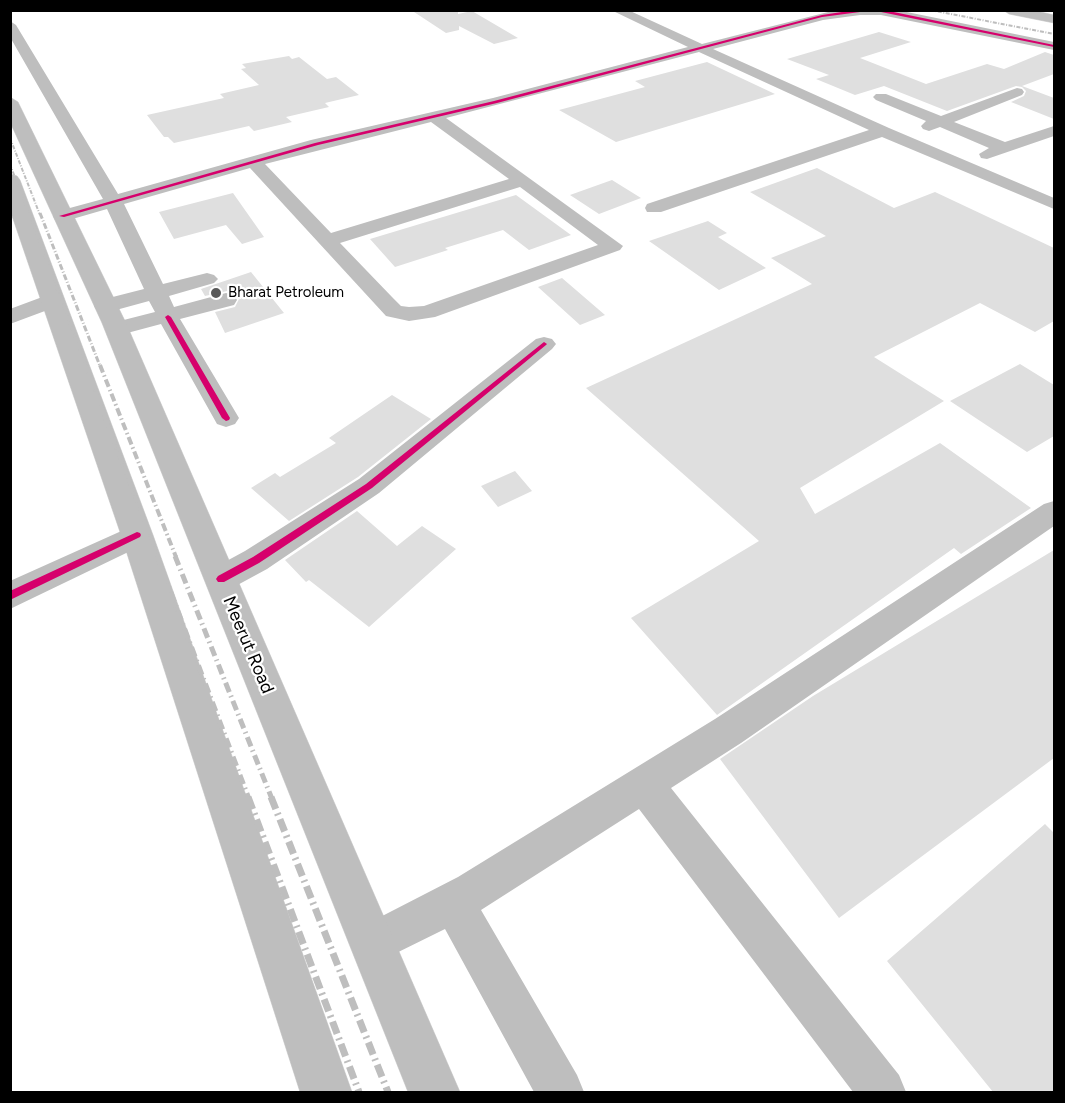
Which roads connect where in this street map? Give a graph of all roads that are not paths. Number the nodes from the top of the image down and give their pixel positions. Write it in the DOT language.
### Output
graph roads {
  1 [pos="617,10"];
  2 [pos="1008,10"];
  3 [pos="1034,10"];
  4 [pos="822,13"];
  5 [pos="1054,14"];
  6 [pos="1054,19"];
  7 [pos="10,25"];
  8 [pos="1054,46"];
  9 [pos="703,48"];
  10 [pos="1017,92"];
  11 [pos="881,97"];
  12 [pos="10,102"];
  13 [pos="433,116"];
  14 [pos="940,121"];
  15 [pos="921,130"];
  16 [pos="883,131"];
  17 [pos="1054,131"];
  18 [pos="1004,148"];
  19 [pos="254,163"];
  20 [pos="961,163"];
  21 [pos="10,180"];
  22 [pos="523,181"];
  23 [pos="112,201"];
  24 [pos="1054,203"];
  25 [pos="654,208"];
  26 [pos="62,216"];
  27 [pos="27,226"];
  28 [pos="326,241"];
  29 [pos="207,279"];
  30 [pos="158,293"];
  31 [pos="53,300"];
  32 [pos="226,300"];
  33 [pos="10,317"];
  34 [pos="168,317"];
  35 [pos="111,318"];
  36 [pos="544,344"];
  37 [pos="226,418"];
  38 [pos="1054,512"];
  39 [pos="137,535"];
  40 [pos="220,579"];
  41 [pos="10,596"];
  42 [pos="644,784"];
  43 [pos="453,904"];
  44 [pos="372,944"];
  45 [pos="326,1092"];
  46 [pos="434,1092"];
  47 [pos="560,1092"];
  48 [pos="882,1092"];
  1 -- 9 [label="street"];
  2 -- 6 [label="main road"];
  3 -- 5 [label="main road"];
  4 -- 8 [label="street"];
  4 -- 9 [label="street"];
  7 -- 23 [label="street"];
  9 -- 13 [label="street"];
  9 -- 16 [label="street"];
  10 -- 14 [label="street"];
  11 -- 14 [label="street"];
  12 -- 26 [label="main road, Meerut Road"];
  13 -- 19 [label="street"];
  13 -- 22 [label="street"];
  14 -- 15 [label="street"];
  14 -- 18 [label="street"];
  16 -- 20 [label="street"];
  16 -- 25 [label="street"];
  17 -- 18 [label="street"];
  18 -- 20 [label="street"];
  19 -- 23 [label="street"];
  19 -- 28 [label="street"];
  20 -- 24 [label="street"];
  21 -- 27 [label="main road"];
  22 -- 28 [label="street"];
  22 -- 28 [label="street"];
  23 -- 26 [label="street"];
  23 -- 30 [label="street"];
  26 -- 27 [label="main road"];
  26 -- 35 [label="main road, Meerut Road"];
  27 -- 31 [label="main road"];
  29 -- 30 [label="street"];
  30 -- 34 [label="street"];
  30 -- 35 [label="street"];
  31 -- 33 [label="street"];
  31 -- 39 [label="main road"];
  32 -- 34 [label="street"];
  34 -- 35 [label="street"];
  34 -- 37 [label="street"];
  35 -- 40 [label="main road, Meerut Road"];
  36 -- 40 [label="street"];
  38 -- 42 [label="street"];
  39 -- 41 [label="street"];
  39 -- 45 [label="main road"];
  40 -- 44 [label="main road, Meerut Road"];
  42 -- 43 [label="street"];
  42 -- 48 [label="street"];
  43 -- 44 [label="street"];
  43 -- 47 [label="street"];
  44 -- 46 [label="main road, Meerut Road"];
}
